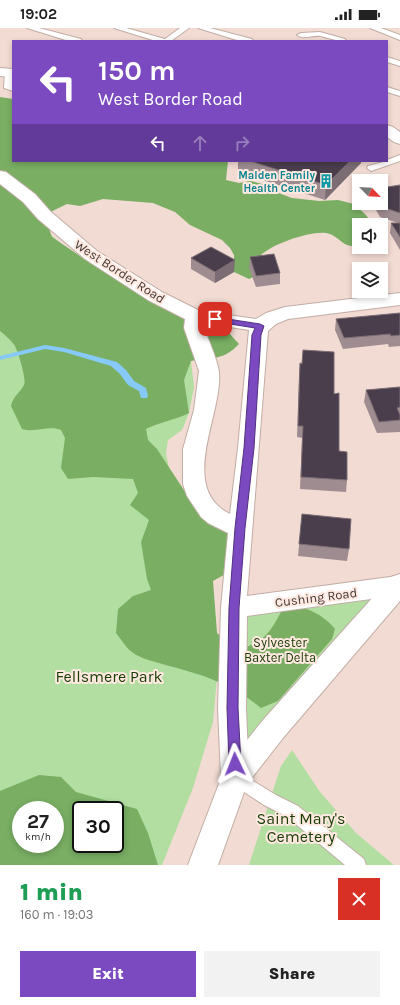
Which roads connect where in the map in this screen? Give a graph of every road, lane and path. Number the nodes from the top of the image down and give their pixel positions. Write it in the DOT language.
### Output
graph roads {
  1 [pos="31,28"];
  2 [pos="118,28"];
  3 [pos="185,28"];
  4 [pos="202,28"];
  5 [pos="307,28"];
  6 [pos="374,28"];
  7 [pos="301,35"];
  8 [pos="400,38"];
  9 [pos="74,40"];
  10 [pos="162,40"];
  11 [pos="167,40"];
  12 [pos="245,40"];
  13 [pos="294,40"];
  14 [pos="339,40"];
  15 [pos="388,58"];
  16 [pos="400,64"];
  17 [pos="7,73"];
  18 [pos="12,89"];
  19 [pos="388,89"];
  20 [pos="400,94"];
  21 [pos="388,131"];
  22 [pos="400,139"];
  23 [pos="400,158"];
  24 [pos="371,168"];
  25 [pos="0,176"];
  26 [pos="400,299"];
  27 [pos="195,316"];
  28 [pos="260,326"];
  29 [pos="240,528"];
  30 [pos="399,585"];
  31 [pos="234,608"];
  32 [pos="235,777"];
  33 [pos="203,865"];
  34 [pos="358,865"];
  1 -- 9 [label="lane"];
  2 -- 10 [label="lane"];
  3 -- 11 [label="lane"];
  4 -- 12 [label="lane"];
  5 -- 7 [label="lane"];
  6 -- 8 [label="lane"];
  7 -- 13 [label="lane"];
  7 -- 14 [label="lane"];
  15 -- 16 [label="lane"];
  17 -- 18 [label="lane"];
  19 -- 20 [label="lane"];
  21 -- 22 [label="street"];
  23 -- 24 [label="lane"];
  25 -- 27 [label="street, West Border Road"];
  26 -- 28 [label="street"];
  27 -- 28 [label="street, West Border Road"];
  27 -- 29 [label="street"];
  28 -- 29 [label="street"];
  29 -- 31 [label="street"];
  30 -- 31 [label="street, Cushing Road"];
  30 -- 32 [label="street"];
  31 -- 32 [label="street"];
  32 -- 33 [label="street"];
  32 -- 34 [label="lane"];
}
